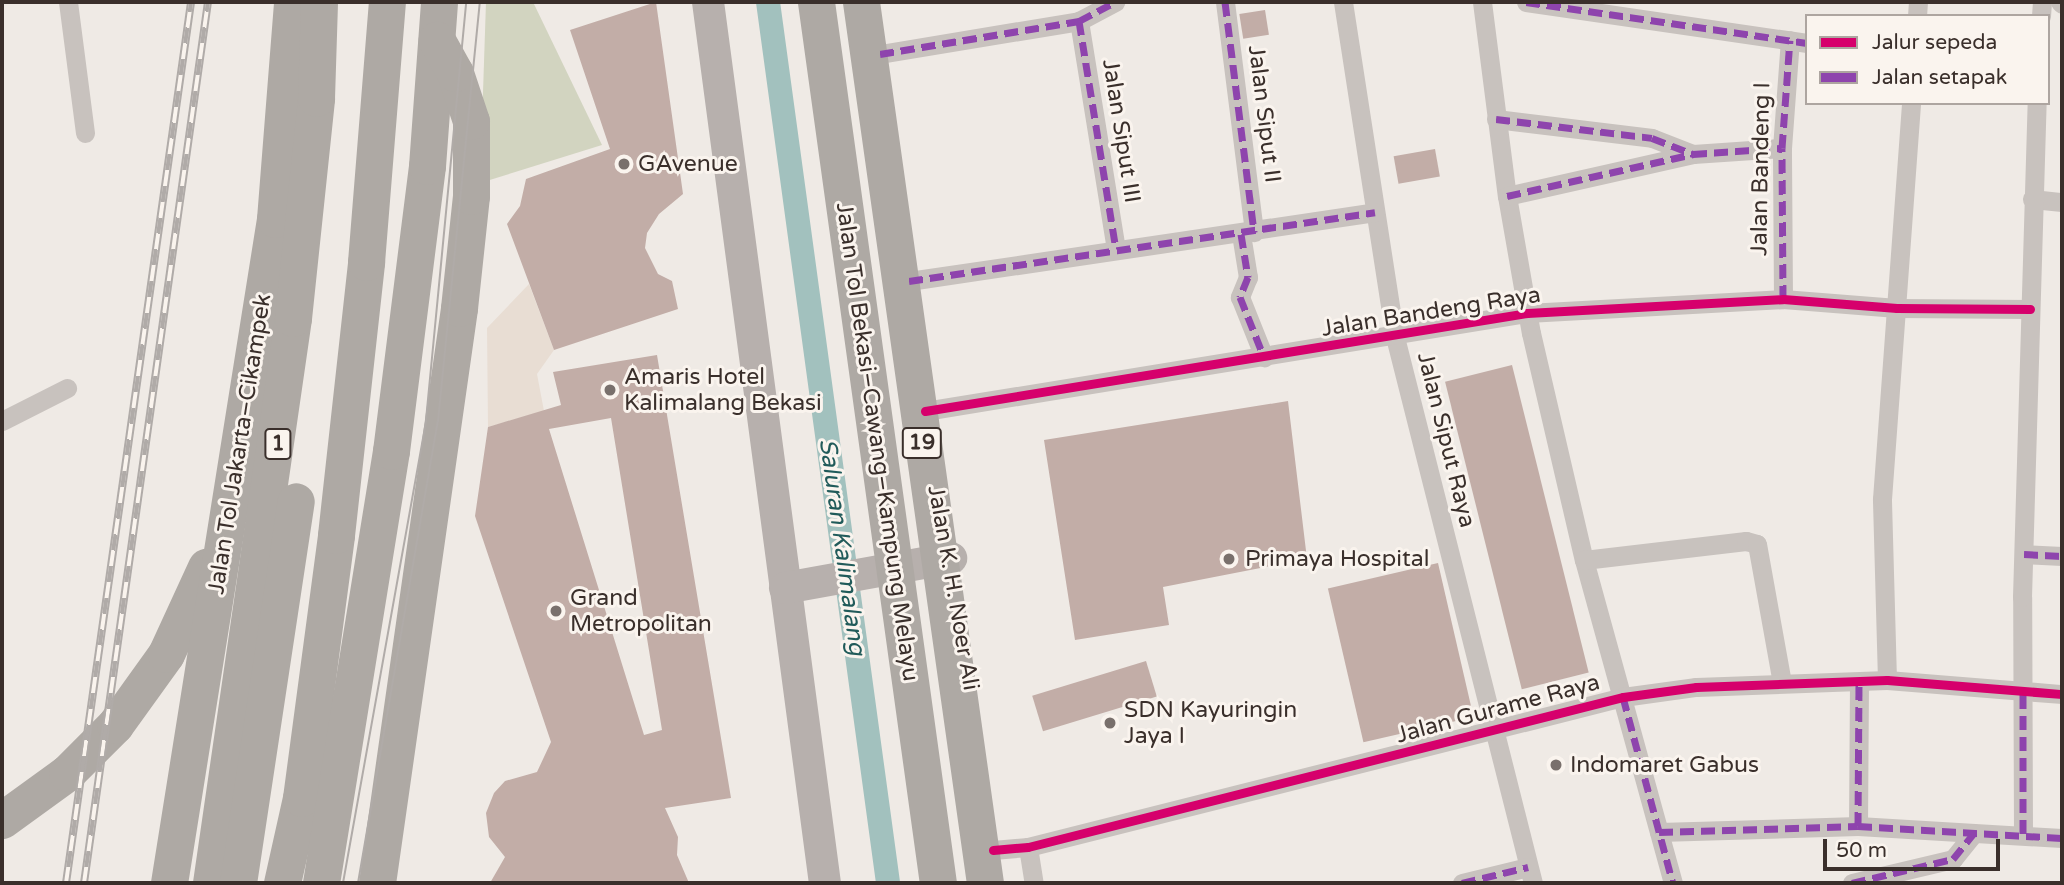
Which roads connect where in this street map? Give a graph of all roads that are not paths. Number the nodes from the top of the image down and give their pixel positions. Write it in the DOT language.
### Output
graph roads {
  1 [pos="68,2"];
  2 [pos="292,2"];
  3 [pos="319,2"];
  4 [pos="344,2"];
  5 [pos="387,2"];
  6 [pos="439,2"];
  7 [pos="708,2"];
  8 [pos="816,2"];
  9 [pos="861,2"];
  10 [pos="872,2"];
  11 [pos="1115,2"];
  12 [pos="1225,2"];
  13 [pos="1343,2"];
  14 [pos="1482,2"];
  15 [pos="1526,2"];
  16 [pos="1079,21"];
  17 [pos="437,40"];
  18 [pos="1798,41"];
  19 [pos="880,54"];
  20 [pos="1911,105"];
  21 [pos="2037,105"];
  22 [pos="1496,119"];
  23 [pos="85,133"];
  24 [pos="1782,148"];
  25 [pos="1693,154"];
  26 [pos="1507,196"];
  27 [pos="2032,199"];
  28 [pos="2062,202"];
  29 [pos="1375,212"];
  30 [pos="1247,233"];
  31 [pos="1116,248"];
  32 [pos="909,281"];
  33 [pos="1783,299"];
  34 [pos="1897,308"];
  35 [pos="2031,309"];
  36 [pos="1527,313"];
  37 [pos="1395,337"];
  38 [pos="1264,357"];
  39 [pos="67,388"];
  40 [pos="249,393"];
  41 [pos="925,411"];
  42 [pos="2,421"];
  43 [pos="2024,554"];
  44 [pos="2062,556"];
  45 [pos="1584,560"];
  46 [pos="952,567"];
  47 [pos="797,593"];
  48 [pos="1887,680"];
  49 [pos="1858,681"];
  50 [pos="1782,683"];
  51 [pos="2023,694"];
  52 [pos="2062,694"];
  53 [pos="1623,697"];
  54 [pos="1494,731"];
  55 [pos="2,820"];
  56 [pos="1858,826"];
  57 [pos="1659,832"];
  58 [pos="1974,833"];
  59 [pos="2023,834"];
  60 [pos="2062,838"];
  61 [pos="1028,847"];
  62 [pos="989,867"];
  63 [pos="1531,875"];
  64 [pos="169,883"];
  65 [pos="211,883"];
  66 [pos="238,883"];
  67 [pos="282,883"];
  68 [pos="321,883"];
  69 [pos="377,883"];
  70 [pos="825,883"];
  71 [pos="937,883"];
  72 [pos="998,883"];
  73 [pos="1034,883"];
  74 [pos="1462,883"];
  75 [pos="1673,883"];
  76 [pos="1852,883"];
  1 -- 23 [label="street"];
  2 -- 40 [label="highway, Jalan Tol Jakarta–Cikampek / 1"];
  3 -- 65 [label="highway, 1"];
  4 -- 66 [label="highway, 1"];
  5 -- 67 [label="highway"];
  6 -- 17 [label="highway"];
  7 -- 47 [label="main road"];
  8 -- 71 [label="highway, Jalan Tol Bekasi–Cawang–Kampung Melayu / 19, bridge"];
  9 -- 62 [label="highway, Jalan Tol Bekasi–Cawang–Kampung Melayu / 19, bridge"];
  10 -- 19 [label="main road, Jalan K. H. Noer Ali"];
  11 -- 16 [label="street"];
  12 -- 30 [label="street, Jalan Siput II"];
  13 -- 29 [label="street, Jalan Siput Raya"];
  14 -- 22 [label="street"];
  15 -- 18 [label="street"];
  16 -- 19 [label="street"];
  16 -- 31 [label="street, Jalan Siput III"];
  17 -- 68 [label="highway"];
  17 -- 69 [label="highway"];
  18 -- 24 [label="street, Jalan Bandeng I"];
  19 -- 32 [label="main road, Jalan K. H. Noer Ali"];
  20 -- 34 [label="street"];
  21 -- 27 [label="street"];
  22 -- 25 [label="street"];
  22 -- 26 [label="street"];
  24 -- 25 [label="street"];
  24 -- 33 [label="street, Jalan Bandeng I"];
  25 -- 26 [label="street"];
  26 -- 36 [label="street"];
  27 -- 28 [label="street"];
  27 -- 35 [label="street"];
  29 -- 30 [label="street"];
  29 -- 37 [label="street, Jalan Siput Raya"];
  30 -- 31 [label="street"];
  30 -- 38 [label="street, Jalan Siput II"];
  31 -- 32 [label="street"];
  32 -- 41 [label="main road, Jalan K. H. Noer Ali"];
  33 -- 34 [label="street, Jalan Bandeng Raya"];
  33 -- 36 [label="street, Jalan Bandeng Raya"];
  34 -- 35 [label="street, Jalan Bandeng Raya"];
  34 -- 48 [label="street"];
  35 -- 43 [label="street"];
  36 -- 37 [label="street, Jalan Bandeng Raya"];
  36 -- 45 [label="street"];
  37 -- 38 [label="street, Jalan Bandeng Raya"];
  37 -- 54 [label="street, Jalan Siput Raya"];
  38 -- 41 [label="street, Jalan Bandeng Raya"];
  39 -- 42 [label="street"];
  40 -- 55 [label="highway"];
  40 -- 64 [label="highway, Jalan Tol Jakarta–Cikampek / 1"];
  41 -- 46 [label="main road, Jalan K. H. Noer Ali"];
  43 -- 44 [label="street"];
  43 -- 51 [label="street"];
  45 -- 50 [label="street"];
  45 -- 53 [label="street"];
  46 -- 47 [label="main road"];
  46 -- 62 [label="main road, Jalan K. H. Noer Ali"];
  47 -- 70 [label="main road"];
  48 -- 49 [label="street, Jalan Gurame Raya"];
  48 -- 51 [label="street, Jalan Gurame Raya"];
  49 -- 50 [label="street, Jalan Gurame Raya"];
  49 -- 56 [label="street"];
  50 -- 53 [label="street, Jalan Gurame Raya"];
  51 -- 52 [label="street, Jalan Gurame Raya"];
  51 -- 59 [label="street"];
  53 -- 54 [label="street, Jalan Gurame Raya"];
  53 -- 57 [label="street"];
  54 -- 61 [label="street, Jalan Gurame Raya"];
  54 -- 63 [label="street, Jalan Siput Raya"];
  56 -- 57 [label="street"];
  56 -- 58 [label="street"];
  57 -- 75 [label="street"];
  58 -- 59 [label="street"];
  58 -- 76 [label="street"];
  59 -- 60 [label="street"];
  61 -- 62 [label="street, Jalan Gurame Raya"];
  61 -- 73 [label="street"];
  62 -- 72 [label="main road, Jalan K. H. Noer Ali"];
  63 -- 74 [label="street"];
}
